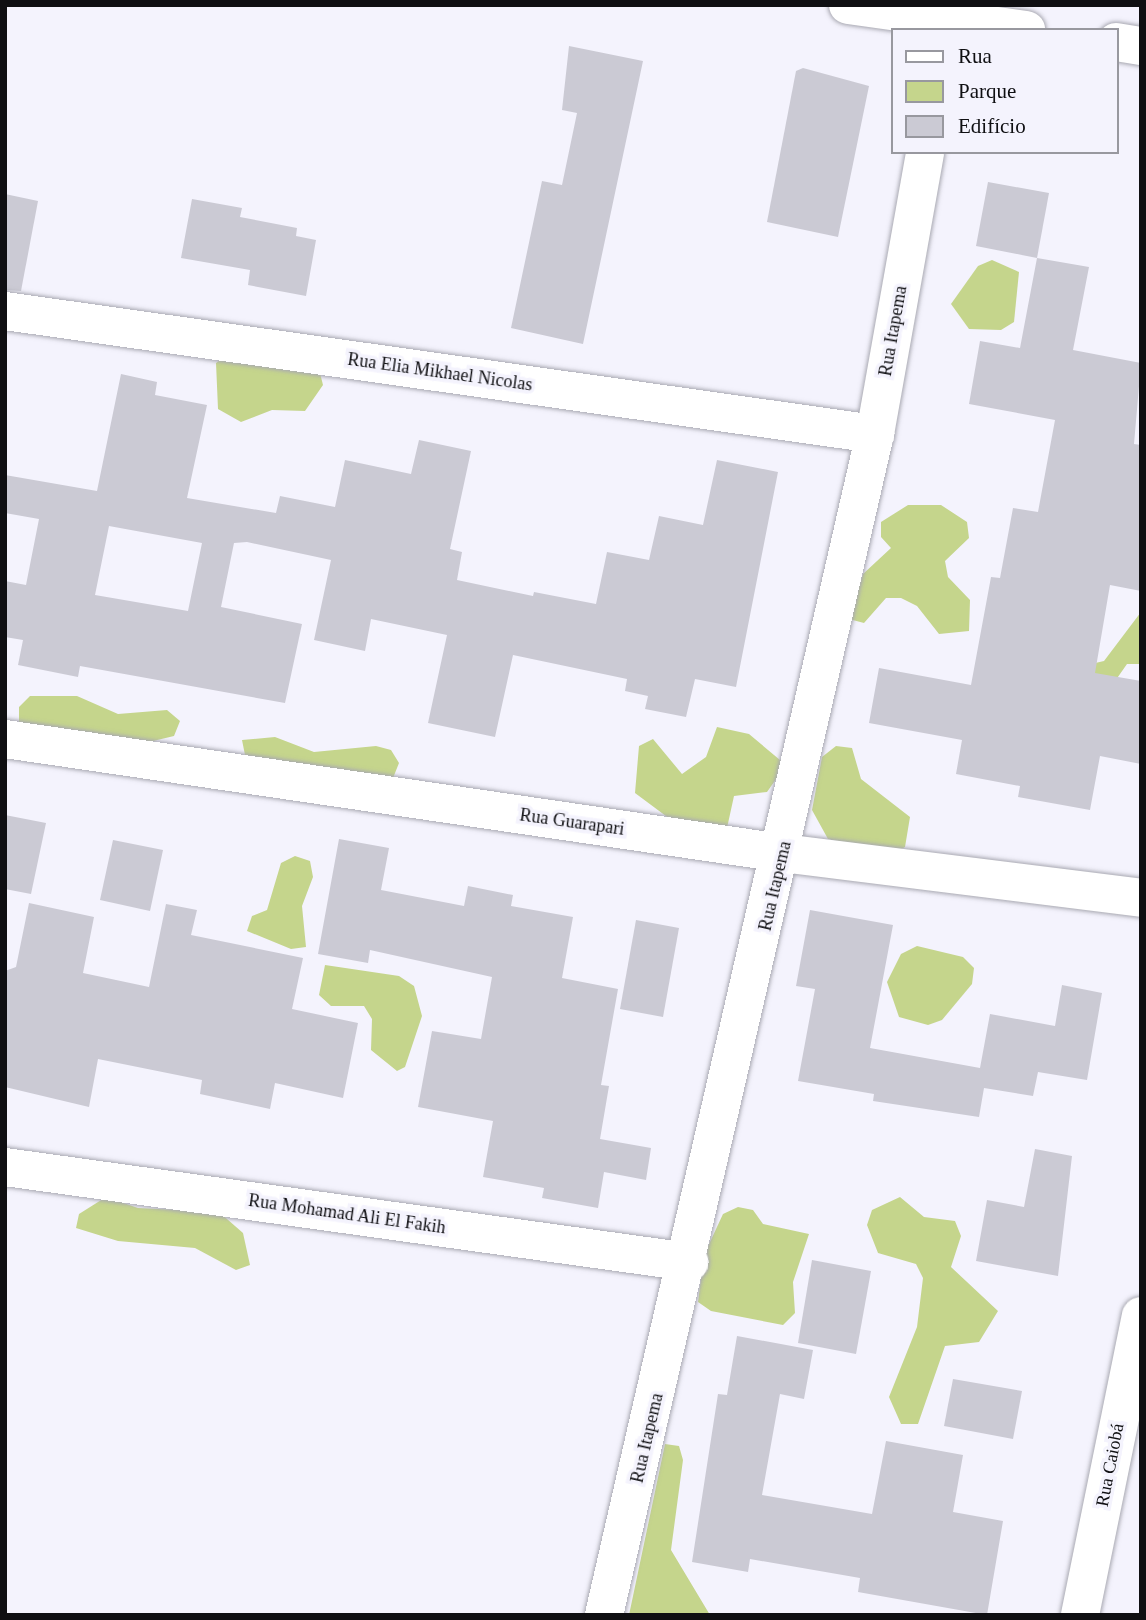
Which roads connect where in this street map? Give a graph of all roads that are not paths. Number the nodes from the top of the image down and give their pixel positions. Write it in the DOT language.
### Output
graph roads {
  1 [pos="848,5"];
  2 [pos="949,18"];
  3 [pos="1013,28"];
  4 [pos="1118,42"];
  5 [pos="1141,46"];
  6 [pos="925,154"];
  7 [pos="5,311"];
  8 [pos="875,434"];
  9 [pos="5,739"];
  10 [pos="782,853"];
  11 [pos="1141,898"];
  12 [pos="5,1167"];
  13 [pos="688,1262"];
  14 [pos="1141,1316"];
  15 [pos="604,1615"];
  16 [pos="1080,1615"];
  1 -- 2 [label="street"];
  2 -- 3 [label="street"];
  4 -- 5 [label="street"];
  6 -- 8 [label="street, Rua Itapema"];
  7 -- 8 [label="street, Rua Elia Mikhael Nicolas"];
  8 -- 10 [label="street, Rua Itapema"];
  9 -- 10 [label="street, Rua Guarapari"];
  10 -- 11 [label="street, Rua Guarapari"];
  10 -- 13 [label="street, Rua Itapema"];
  12 -- 13 [label="street, Rua Mohamad Ali El Fakih"];
  13 -- 15 [label="street, Rua Itapema"];
  14 -- 16 [label="street, Rua Caiobá"];
}
